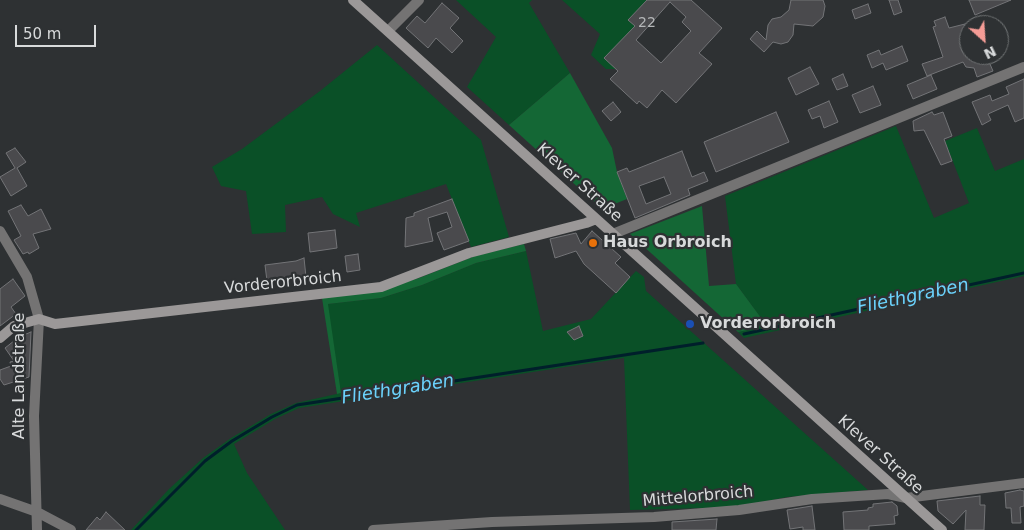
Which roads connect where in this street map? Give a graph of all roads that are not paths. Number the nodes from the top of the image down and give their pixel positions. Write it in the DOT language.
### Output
graph roads {
  1 [pos="353,0"];
  2 [pos="419,0"];
  3 [pos="388,31"];
  4 [pos="1024,67"];
  5 [pos="596,219"];
  6 [pos="0,231"];
  7 [pos="613,234"];
  8 [pos="39,319"];
  9 [pos="0,338"];
  10 [pos="1024,482"];
  11 [pos="906,498"];
  12 [pos="0,499"];
  13 [pos="37,512"];
  14 [pos="37,530"];
  15 [pos="71,530"];
  16 [pos="373,530"];
  17 [pos="942,530"];
  1 -- 3 [label="street, Klever Straße"];
  2 -- 3 [label="street"];
  3 -- 5 [label="street, Klever Straße"];
  4 -- 7 [label="street"];
  5 -- 7 [label="street, Klever Straße"];
  5 -- 8 [label="street, Vorderorbroich"];
  6 -- 8 [label="street, Alte Landstraße"];
  7 -- 11 [label="street, Klever Straße"];
  8 -- 9 [label="street, Vorderorbroich"];
  8 -- 13 [label="street, Alte Landstraße"];
  10 -- 11 [label="street, Mittelorbroich"];
  11 -- 16 [label="street, Mittelorbroich"];
  11 -- 17 [label="street, Klever Straße"];
  12 -- 13 [label="street"];
  13 -- 14 [label="street, Alte Landstraße"];
  13 -- 15 [label="street"];
}
